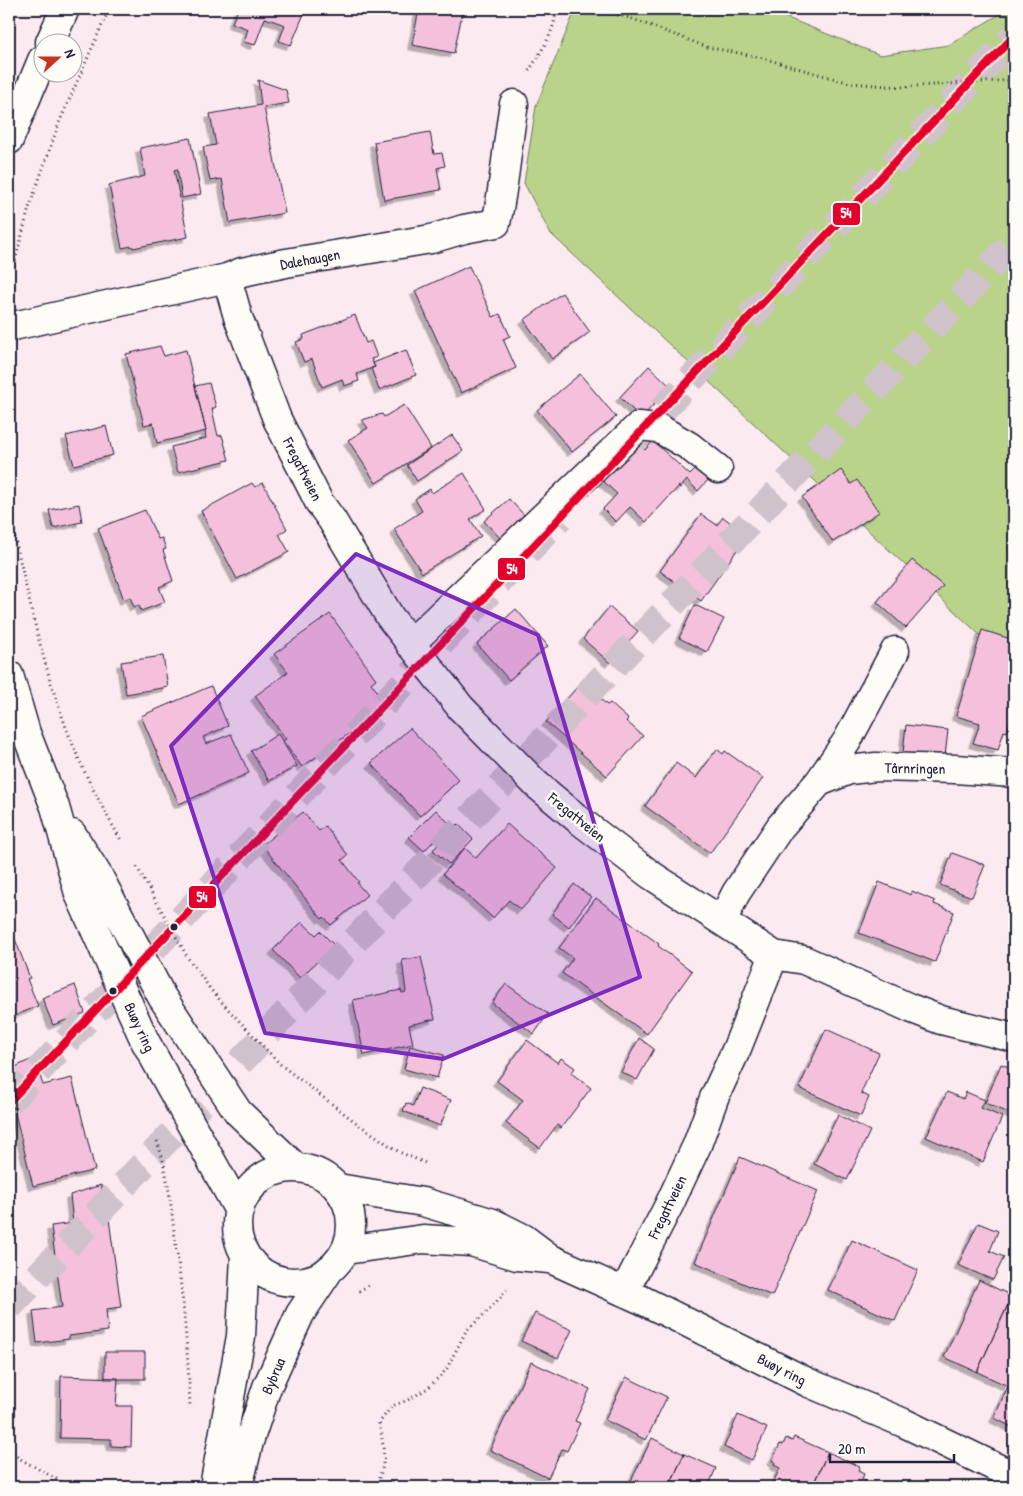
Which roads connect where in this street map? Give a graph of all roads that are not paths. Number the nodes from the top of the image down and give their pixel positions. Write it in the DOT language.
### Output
graph roads {
  1 [pos="65,9"];
  2 [pos="55,32"];
  3 [pos="33,82"];
  4 [pos="514,104"];
  5 [pos="9,140"];
  6 [pos="226,278"];
  7 [pos="9,328"];
  8 [pos="718,469"];
  9 [pos="410,644"];
  10 [pos="896,651"];
  11 [pos="9,674"];
  12 [pos="1014,773"];
  13 [pos="819,782"];
  14 [pos="55,807"];
  15 [pos="722,921"];
  16 [pos="774,955"];
  17 [pos="1014,1038"];
  18 [pos="293,1165"];
  19 [pos="338,1188"];
  20 [pos="238,1209"];
  21 [pos="346,1250"];
  22 [pos="245,1256"];
  23 [pos="551,1259"];
  24 [pos="328,1272"];
  25 [pos="624,1292"];
  26 [pos="1014,1476"];
  27 [pos="214,1487"];
  28 [pos="238,1487"];
  1 -- 2 [label="street"];
  3 -- 5 [label="street"];
  4 -- 6 [label="street, Dalehaugen"];
  6 -- 7 [label="street, Dalehaugen"];
  6 -- 9 [label="street, Fregattveien"];
  8 -- 9 [label="street"];
  9 -- 15 [label="street, Fregattveien"];
  10 -- 13 [label="street, Tårnringen"];
  11 -- 14 [label="street, Buøy ring"];
  12 -- 13 [label="street, Tårnringen"];
  13 -- 15 [label="street, Tårnringen"];
  14 -- 18 [label="street, Buøy ring"];
  14 -- 20 [label="street, Buøy ring"];
  15 -- 16 [label="street, Fregattveien"];
  16 -- 17 [label="street, Fregattveien"];
  16 -- 25 [label="street, Fregattveien"];
  18 -- 19 [label="street"];
  18 -- 20 [label="street"];
  19 -- 21 [label="street"];
  19 -- 23 [label="street, Buøy ring"];
  20 -- 22 [label="street"];
  21 -- 23 [label="street, Buøy ring"];
  21 -- 24 [label="street"];
  22 -- 24 [label="street"];
  22 -- 27 [label="street"];
  23 -- 25 [label="street, Buøy ring"];
  24 -- 28 [label="street, Bybrua"];
  25 -- 26 [label="street, Buøy ring"];
}
